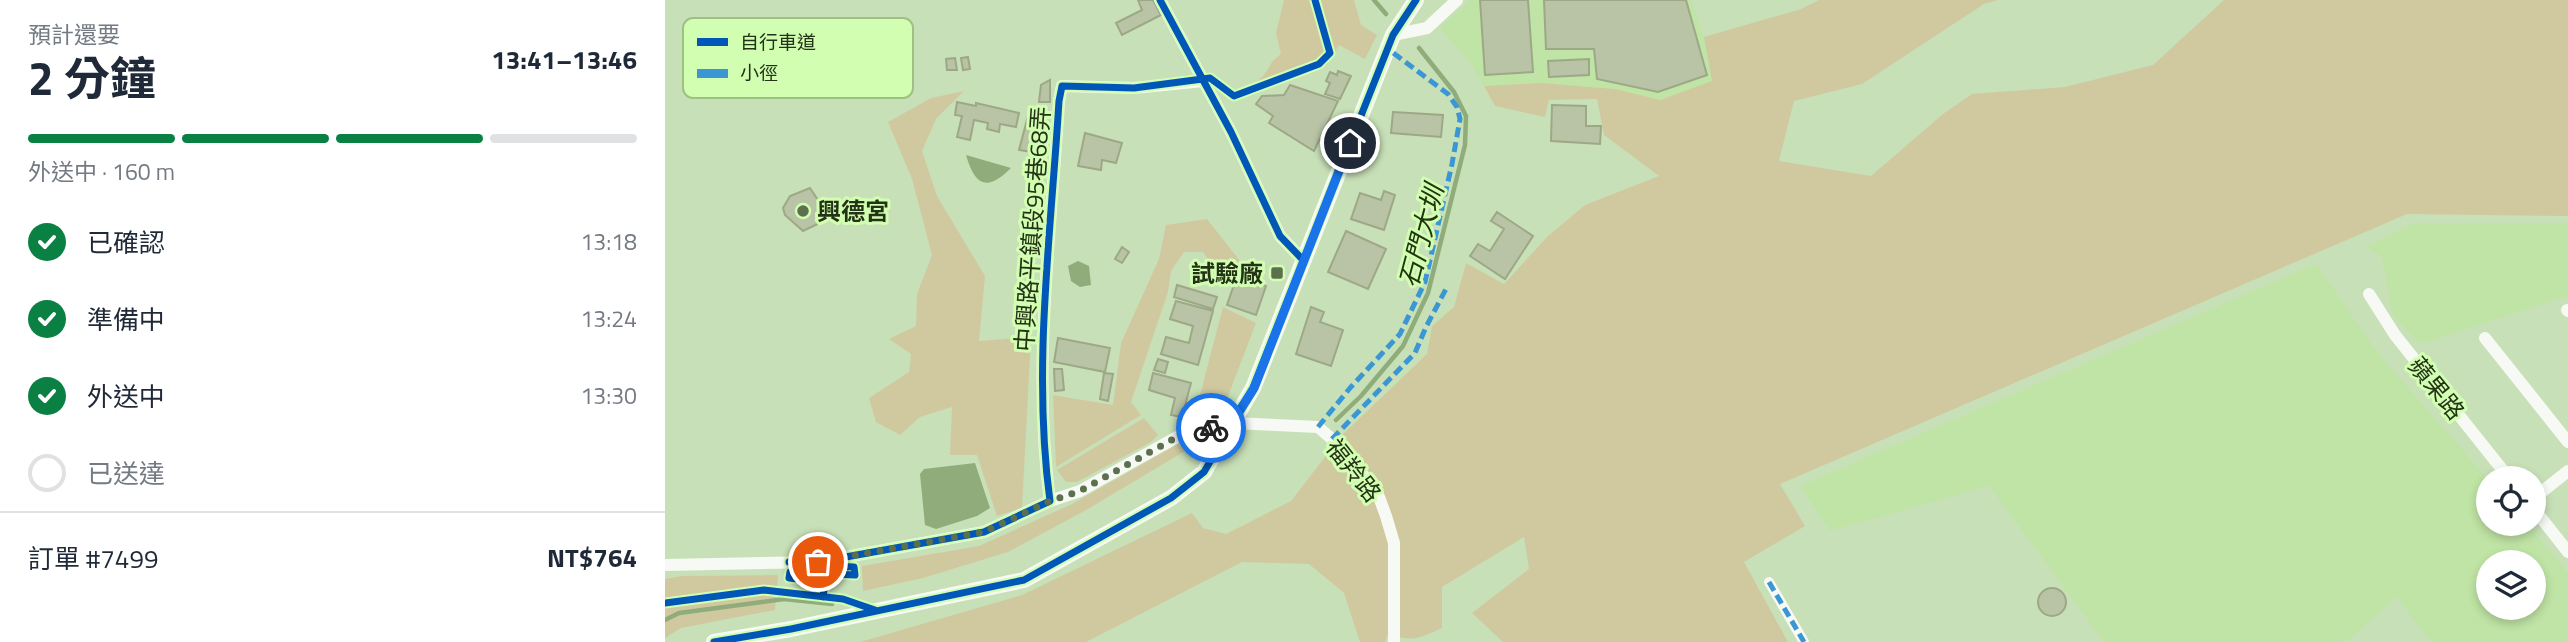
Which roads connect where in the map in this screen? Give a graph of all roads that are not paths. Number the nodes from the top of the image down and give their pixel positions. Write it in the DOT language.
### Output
graph roads {
  1 [pos="1160,0"];
  2 [pos="1416,0"];
  3 [pos="1457,0"];
  4 [pos="1393,34"];
  5 [pos="1203,80"];
  6 [pos="1304,261"];
  7 [pos="2369,295"];
  8 [pos="2486,338"];
  9 [pos="1232,423"];
  10 [pos="2568,442"];
  11 [pos="2499,466"];
  12 [pos="2568,471"];
  13 [pos="2546,488"];
  14 [pos="1050,501"];
  15 [pos="2546,524"];
  16 [pos="2568,552"];
  17 [pos="665,565"];
  18 [pos="1769,582"];
  19 [pos="714,642"];
  20 [pos="1394,642"];
  21 [pos="1804,642"];
  1 -- 5 [label="street"];
  2 -- 4 [label="street"];
  3 -- 4 [label="street"];
  4 -- 6 [label="street"];
  5 -- 6 [label="street"];
  5 -- 14 [label="street, 中興路平鎮段95巷68弄"];
  6 -- 9 [label="street"];
  7 -- 11 [label="street, 蘋果路"];
  8 -- 10 [label="street"];
  9 -- 14 [label="street, 福羚路"];
  9 -- 19 [label="street"];
  9 -- 20 [label="street, 福羚路"];
  12 -- 13 [label="street"];
  14 -- 17 [label="street, 福羚路"];
  15 -- 16 [label="street"];
  18 -- 21 [label="street"];
}
